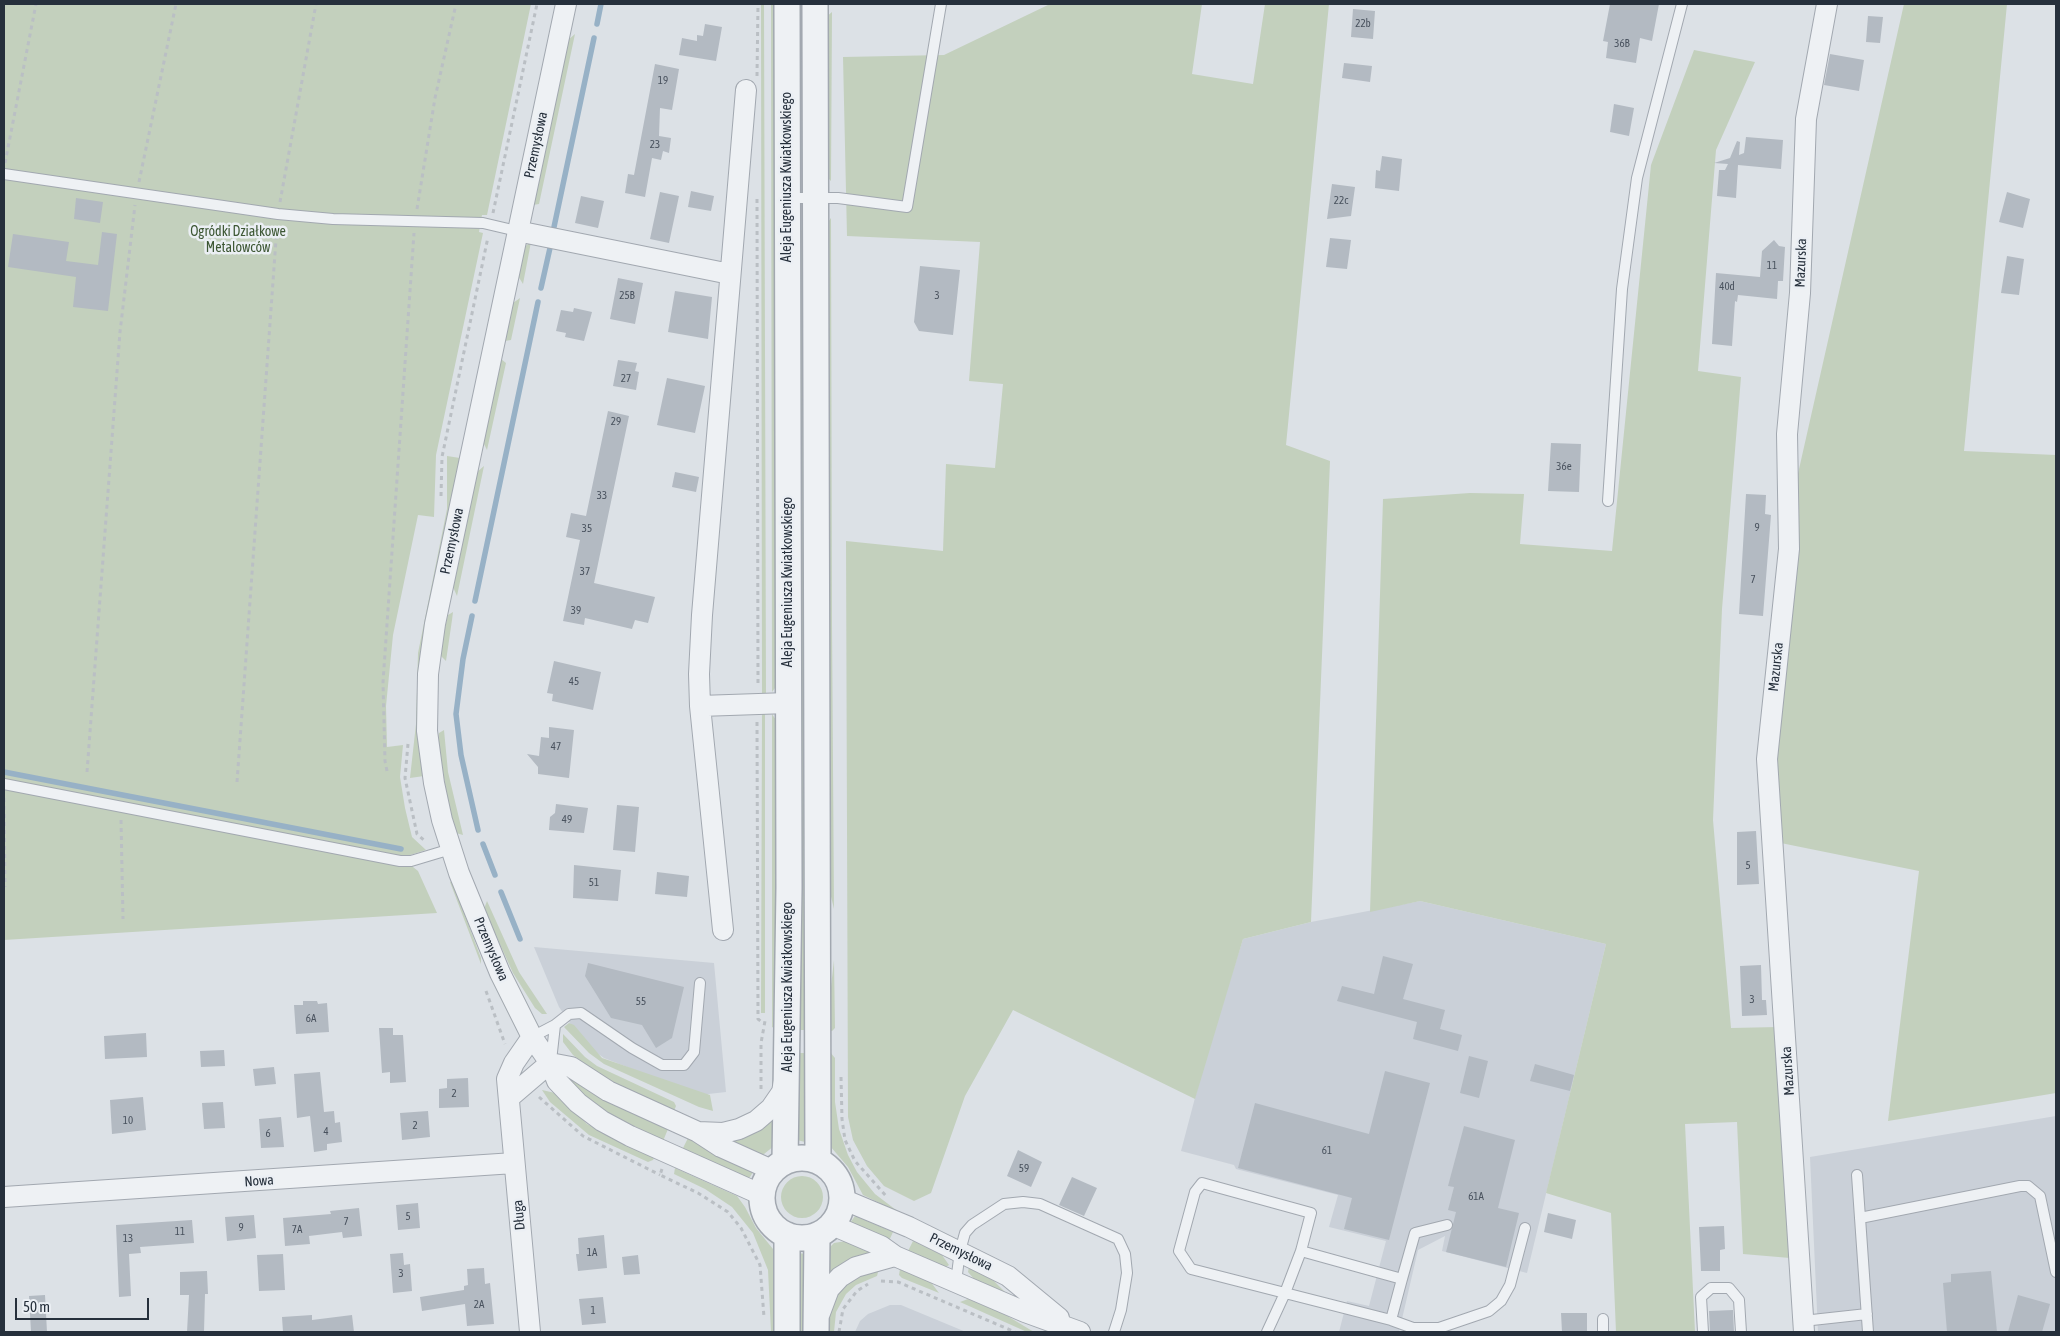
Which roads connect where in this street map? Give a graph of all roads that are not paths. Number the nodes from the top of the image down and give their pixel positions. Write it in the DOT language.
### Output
graph roads {
  1 [pos="566,4"];
  2 [pos="787,4"];
  3 [pos="815,4"];
  4 [pos="941,4"];
  5 [pos="1682,4"];
  6 [pos="1827,4"];
  7 [pos="752,85"];
  8 [pos="4,174"];
  9 [pos="787,198"];
  10 [pos="816,198"];
  11 [pos="517,230"];
  12 [pos="730,274"];
  13 [pos="1608,501"];
  14 [pos="788,702"];
  15 [pos="700,706"];
  16 [pos="4,784"];
  17 [pos="451,849"];
  18 [pos="723,930"];
  19 [pos="700,983"];
  20 [pos="555,1025"];
  21 [pos="532,1037"];
  22 [pos="550,1062"];
  23 [pos="787,1069"];
  24 [pos="509,1098"];
  25 [pos="698,1132"];
  26 [pos="818,1160"];
  27 [pos="514,1163"];
  28 [pos="779,1165"];
  29 [pos="1857,1175"];
  30 [pos="762,1195"];
  31 [pos="4,1197"];
  32 [pos="842,1199"];
  33 [pos="1860,1218"];
  34 [pos="1447,1225"];
  35 [pos="1524,1228"];
  36 [pos="824,1230"];
  37 [pos="786,1235"];
  38 [pos="960,1251"];
  39 [pos="1301,1251"];
  40 [pos="895,1256"];
  41 [pos="2056,1272"];
  42 [pos="1402,1279"];
  43 [pos="956,1282"];
  44 [pos="1285,1293"];
  45 [pos="1867,1314"];
  46 [pos="1603,1319"];
  47 [pos="1391,1320"];
  48 [pos="1804,1326"];
  49 [pos="1074,1329"];
  50 [pos="530,1332"];
  51 [pos="787,1332"];
  52 [pos="824,1332"];
  53 [pos="1114,1332"];
  54 [pos="1267,1332"];
  55 [pos="1603,1332"];
  56 [pos="1702,1332"];
  57 [pos="1741,1332"];
  58 [pos="1868,1332"];
  1 -- 11 [label="street, Przemysłowa"];
  2 -- 9 [label="street, Aleja Eugeniusza Kwiatkowskiego"];
  3 -- 10 [label="street, Aleja Eugeniusza Kwiatkowskiego"];
  4 -- 10 [label="lane"];
  5 -- 13 [label="lane"];
  6 -- 48 [label="street, Mazurska"];
  7 -- 12 [label="street"];
  8 -- 11 [label="lane"];
  9 -- 10 [label="lane"];
  9 -- 14 [label="street, Aleja Eugeniusza Kwiatkowskiego"];
  10 -- 26 [label="street, Aleja Eugeniusza Kwiatkowskiego"];
  11 -- 12 [label="street"];
  11 -- 17 [label="street, Przemysłowa"];
  12 -- 15 [label="street"];
  14 -- 15 [label="street"];
  14 -- 23 [label="street, Aleja Eugeniusza Kwiatkowskiego"];
  15 -- 18 [label="street"];
  16 -- 17 [label="lane"];
  17 -- 21 [label="street, Przemysłowa"];
  19 -- 20 [label="lane"];
  20 -- 21 [label="lane"];
  20 -- 22 [label="lane"];
  21 -- 22 [label="street, Przemysłowa"];
  21 -- 24 [label="street, Długa"];
  22 -- 24 [label="street"];
  22 -- 25 [label="street"];
  22 -- 30 [label="street, Przemysłowa"];
  23 -- 25 [label="street"];
  23 -- 28 [label="street, Aleja Eugeniusza Kwiatkowskiego"];
  24 -- 27 [label="street, Długa"];
  25 -- 28 [label="street"];
  26 -- 28 [label="street"];
  26 -- 32 [label="street"];
  27 -- 31 [label="street, Nowa"];
  27 -- 50 [label="street, Długa"];
  28 -- 30 [label="street"];
  29 -- 33 [label="lane"];
  30 -- 37 [label="street"];
  32 -- 36 [label="street"];
  32 -- 38 [label="street, Przemysłowa"];
  33 -- 41 [label="lane"];
  33 -- 45 [label="lane"];
  34 -- 42 [label="lane"];
  35 -- 47 [label="lane"];
  36 -- 37 [label="street"];
  36 -- 40 [label="street, Przemysłowa"];
  36 -- 52 [label="street"];
  37 -- 51 [label="street"];
  38 -- 43 [label="lane"];
  38 -- 49 [label="street, Przemysłowa"];
  38 -- 53 [label="lane"];
  39 -- 42 [label="lane"];
  39 -- 44 [label="lane"];
  39 -- 44 [label="lane"];
  40 -- 43 [label="street, Przemysłowa"];
  40 -- 52 [label="street"];
  42 -- 47 [label="lane"];
  43 -- 49 [label="street, Przemysłowa"];
  44 -- 47 [label="lane"];
  44 -- 54 [label="lane"];
  45 -- 48 [label="lane"];
  45 -- 58 [label="lane"];
  46 -- 55 [label="lane"];
  56 -- 57 [label="lane"];
}
